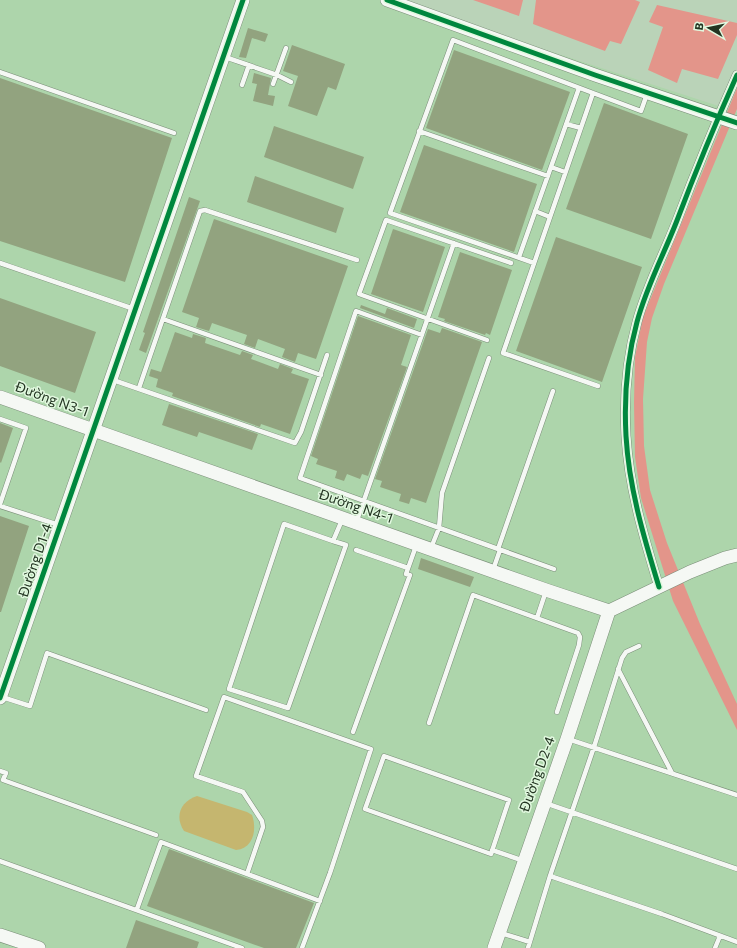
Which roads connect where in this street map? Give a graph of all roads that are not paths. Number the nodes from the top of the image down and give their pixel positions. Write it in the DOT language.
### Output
graph roads {
  1 [pos="242,0"];
  2 [pos="387,0"];
  3 [pos="286,48"];
  4 [pos="223,56"];
  5 [pos="249,65"];
  6 [pos="0,72"];
  7 [pos="277,75"];
  8 [pos="737,75"];
  9 [pos="291,82"];
  10 [pos="273,84"];
  11 [pos="242,85"];
  12 [pos="579,88"];
  13 [pos="593,93"];
  14 [pos="648,93"];
  15 [pos="718,116"];
  16 [pos="736,122"];
  17 [pos="566,124"];
  18 [pos="581,128"];
  19 [pos="419,131"];
  20 [pos="174,133"];
  21 [pos="551,167"];
  22 [pos="565,172"];
  23 [pos="548,176"];
  24 [pos="535,211"];
  25 [pos="550,217"];
  26 [pos="454,243"];
  27 [pos="518,257"];
  28 [pos="357,260"];
  29 [pos="0,263"];
  30 [pos="511,263"];
  31 [pos="534,263"];
  32 [pos="136,310"];
  33 [pos="164,319"];
  34 [pos="427,319"];
  35 [pos="422,335"];
  36 [pos="487,340"];
  37 [pos="327,356"];
  38 [pos="489,358"];
  39 [pos="320,375"];
  40 [pos="111,380"];
  41 [pos="598,386"];
  42 [pos="139,388"];
  43 [pos="552,391"];
  44 [pos="0,397"];
  45 [pos="0,419"];
  46 [pos="93,430"];
  47 [pos="364,501"];
  48 [pos="0,505"];
  49 [pos="342,518"];
  50 [pos="356,523"];
  51 [pos="60,525"];
  52 [pos="439,528"];
  53 [pos="333,541"];
  54 [pos="416,544"];
  55 [pos="499,549"];
  56 [pos="356,550"];
  57 [pos="431,550"];
  58 [pos="737,555"];
  59 [pos="408,568"];
  60 [pos="554,569"];
  61 [pos="493,572"];
  62 [pos="659,587"];
  63 [pos="546,590"];
  64 [pos="609,611"];
  65 [pos="537,618"];
  66 [pos="639,646"];
  67 [pos="618,669"];
  68 [pos="0,697"];
  69 [pos="206,710"];
  70 [pos="557,712"];
  71 [pos="428,723"];
  72 [pos="353,732"];
  73 [pos="567,739"];
  74 [pos="594,747"];
  75 [pos="0,771"];
  76 [pos="672,773"];
  77 [pos="737,795"];
  78 [pos="544,803"];
  79 [pos="572,812"];
  80 [pos="156,834"];
  81 [pos="492,850"];
  82 [pos="0,861"];
  83 [pos="524,861"];
  84 [pos="737,869"];
  85 [pos="247,874"];
  86 [pos="550,876"];
  87 [pos="320,900"];
  88 [pos="137,909"];
  89 [pos="499,932"];
  90 [pos="0,935"];
  91 [pos="720,936"];
  92 [pos="530,942"];
  93 [pos="737,942"];
  94 [pos="39,948"];
  95 [pos="242,948"];
  96 [pos="302,948"];
  97 [pos="494,948"];
  98 [pos="528,948"];
  99 [pos="715,948"];
  1 -- 4 [label="street, Đường D1-4"];
  2 -- 14 [label="street"];
  3 -- 7 [label="lane"];
  4 -- 5 [label="lane"];
  4 -- 32 [label="street, Đường D1-4"];
  5 -- 7 [label="lane"];
  5 -- 11 [label="lane"];
  6 -- 20 [label="lane"];
  7 -- 9 [label="lane"];
  7 -- 10 [label="lane"];
  8 -- 15 [label="street"];
  12 -- 13 [label="lane"];
  12 -- 17 [label="lane"];
  12 -- 19 [label="lane"];
  13 -- 14 [label="lane"];
  13 -- 18 [label="lane"];
  14 -- 15 [label="street"];
  15 -- 16 [label="street"];
  15 -- 62 [label="street"];
  17 -- 18 [label="lane"];
  17 -- 21 [label="lane"];
  18 -- 22 [label="lane"];
  19 -- 23 [label="lane"];
  19 -- 27 [label="lane"];
  21 -- 22 [label="lane"];
  21 -- 23 [label="lane"];
  22 -- 25 [label="lane"];
  23 -- 24 [label="lane"];
  24 -- 25 [label="lane"];
  24 -- 27 [label="lane"];
  25 -- 31 [label="lane"];
  26 -- 30 [label="lane"];
  26 -- 34 [label="lane"];
  26 -- 34 [label="lane"];
  27 -- 31 [label="lane"];
  28 -- 33 [label="lane"];
  29 -- 32 [label="lane"];
  31 -- 41 [label="lane"];
  32 -- 40 [label="street, Đường D1-4"];
  33 -- 39 [label="lane"];
  33 -- 42 [label="lane"];
  34 -- 35 [label="lane"];
  34 -- 36 [label="lane"];
  35 -- 47 [label="lane"];
  35 -- 47 [label="lane"];
  37 -- 39 [label="lane"];
  38 -- 52 [label="lane"];
  39 -- 42 [label="lane"];
  40 -- 42 [label="lane"];
  40 -- 46 [label="street, Đường D1-4"];
  43 -- 55 [label="lane"];
  44 -- 46 [label="street, Đường N3-1"];
  45 -- 48 [label="lane"];
  46 -- 49 [label="street, Đường N4-1"];
  46 -- 51 [label="street, Đường D1-4"];
  47 -- 50 [label="lane"];
  47 -- 52 [label="lane"];
  48 -- 51 [label="lane"];
  49 -- 50 [label="street, Đường N4-1"];
  49 -- 53 [label="lane"];
  50 -- 54 [label="street, Đường N4-1"];
  51 -- 68 [label="street, Đường D1-4"];
  52 -- 55 [label="lane"];
  52 -- 57 [label="lane"];
  53 -- 53 [label="lane"];
  54 -- 57 [label="street, Đường N4-1"];
  54 -- 59 [label="lane"];
  55 -- 60 [label="lane"];
  55 -- 61 [label="lane"];
  56 -- 59 [label="lane"];
  57 -- 61 [label="street, Đường N4-1"];
  58 -- 62 [label="street"];
  59 -- 72 [label="lane"];
  61 -- 63 [label="street, Đường N4-1"];
  62 -- 64 [label="street"];
  63 -- 64 [label="street, Đường N4-1"];
  63 -- 65 [label="lane"];
  64 -- 73 [label="street, Đường D2-4"];
  65 -- 70 [label="lane"];
  65 -- 71 [label="lane"];
  66 -- 67 [label="lane"];
  67 -- 74 [label="lane"];
  67 -- 76 [label="lane"];
  68 -- 69 [label="lane"];
  73 -- 74 [label="lane"];
  73 -- 78 [label="street, Đường D2-4"];
  74 -- 76 [label="lane"];
  74 -- 79 [label="lane"];
  75 -- 80 [label="lane"];
  76 -- 77 [label="lane"];
  78 -- 79 [label="lane"];
  78 -- 83 [label="street, Đường D2-4"];
  79 -- 84 [label="lane"];
  79 -- 86 [label="lane"];
  81 -- 81 [label="lane"];
  81 -- 83 [label="lane"];
  82 -- 88 [label="lane"];
  83 -- 89 [label="street, Đường D2-4"];
  85 -- 87 [label="lane"];
  85 -- 87 [label="lane"];
  85 -- 88 [label="lane"];
  86 -- 91 [label="lane"];
  86 -- 92 [label="lane"];
  87 -- 96 [label="lane"];
  88 -- 95 [label="lane"];
  89 -- 92 [label="lane"];
  89 -- 97 [label="street, Đường D2-4"];
  90 -- 94 [label="street"];
  91 -- 93 [label="lane"];
  91 -- 99 [label="lane"];
  92 -- 98 [label="lane"];
}
